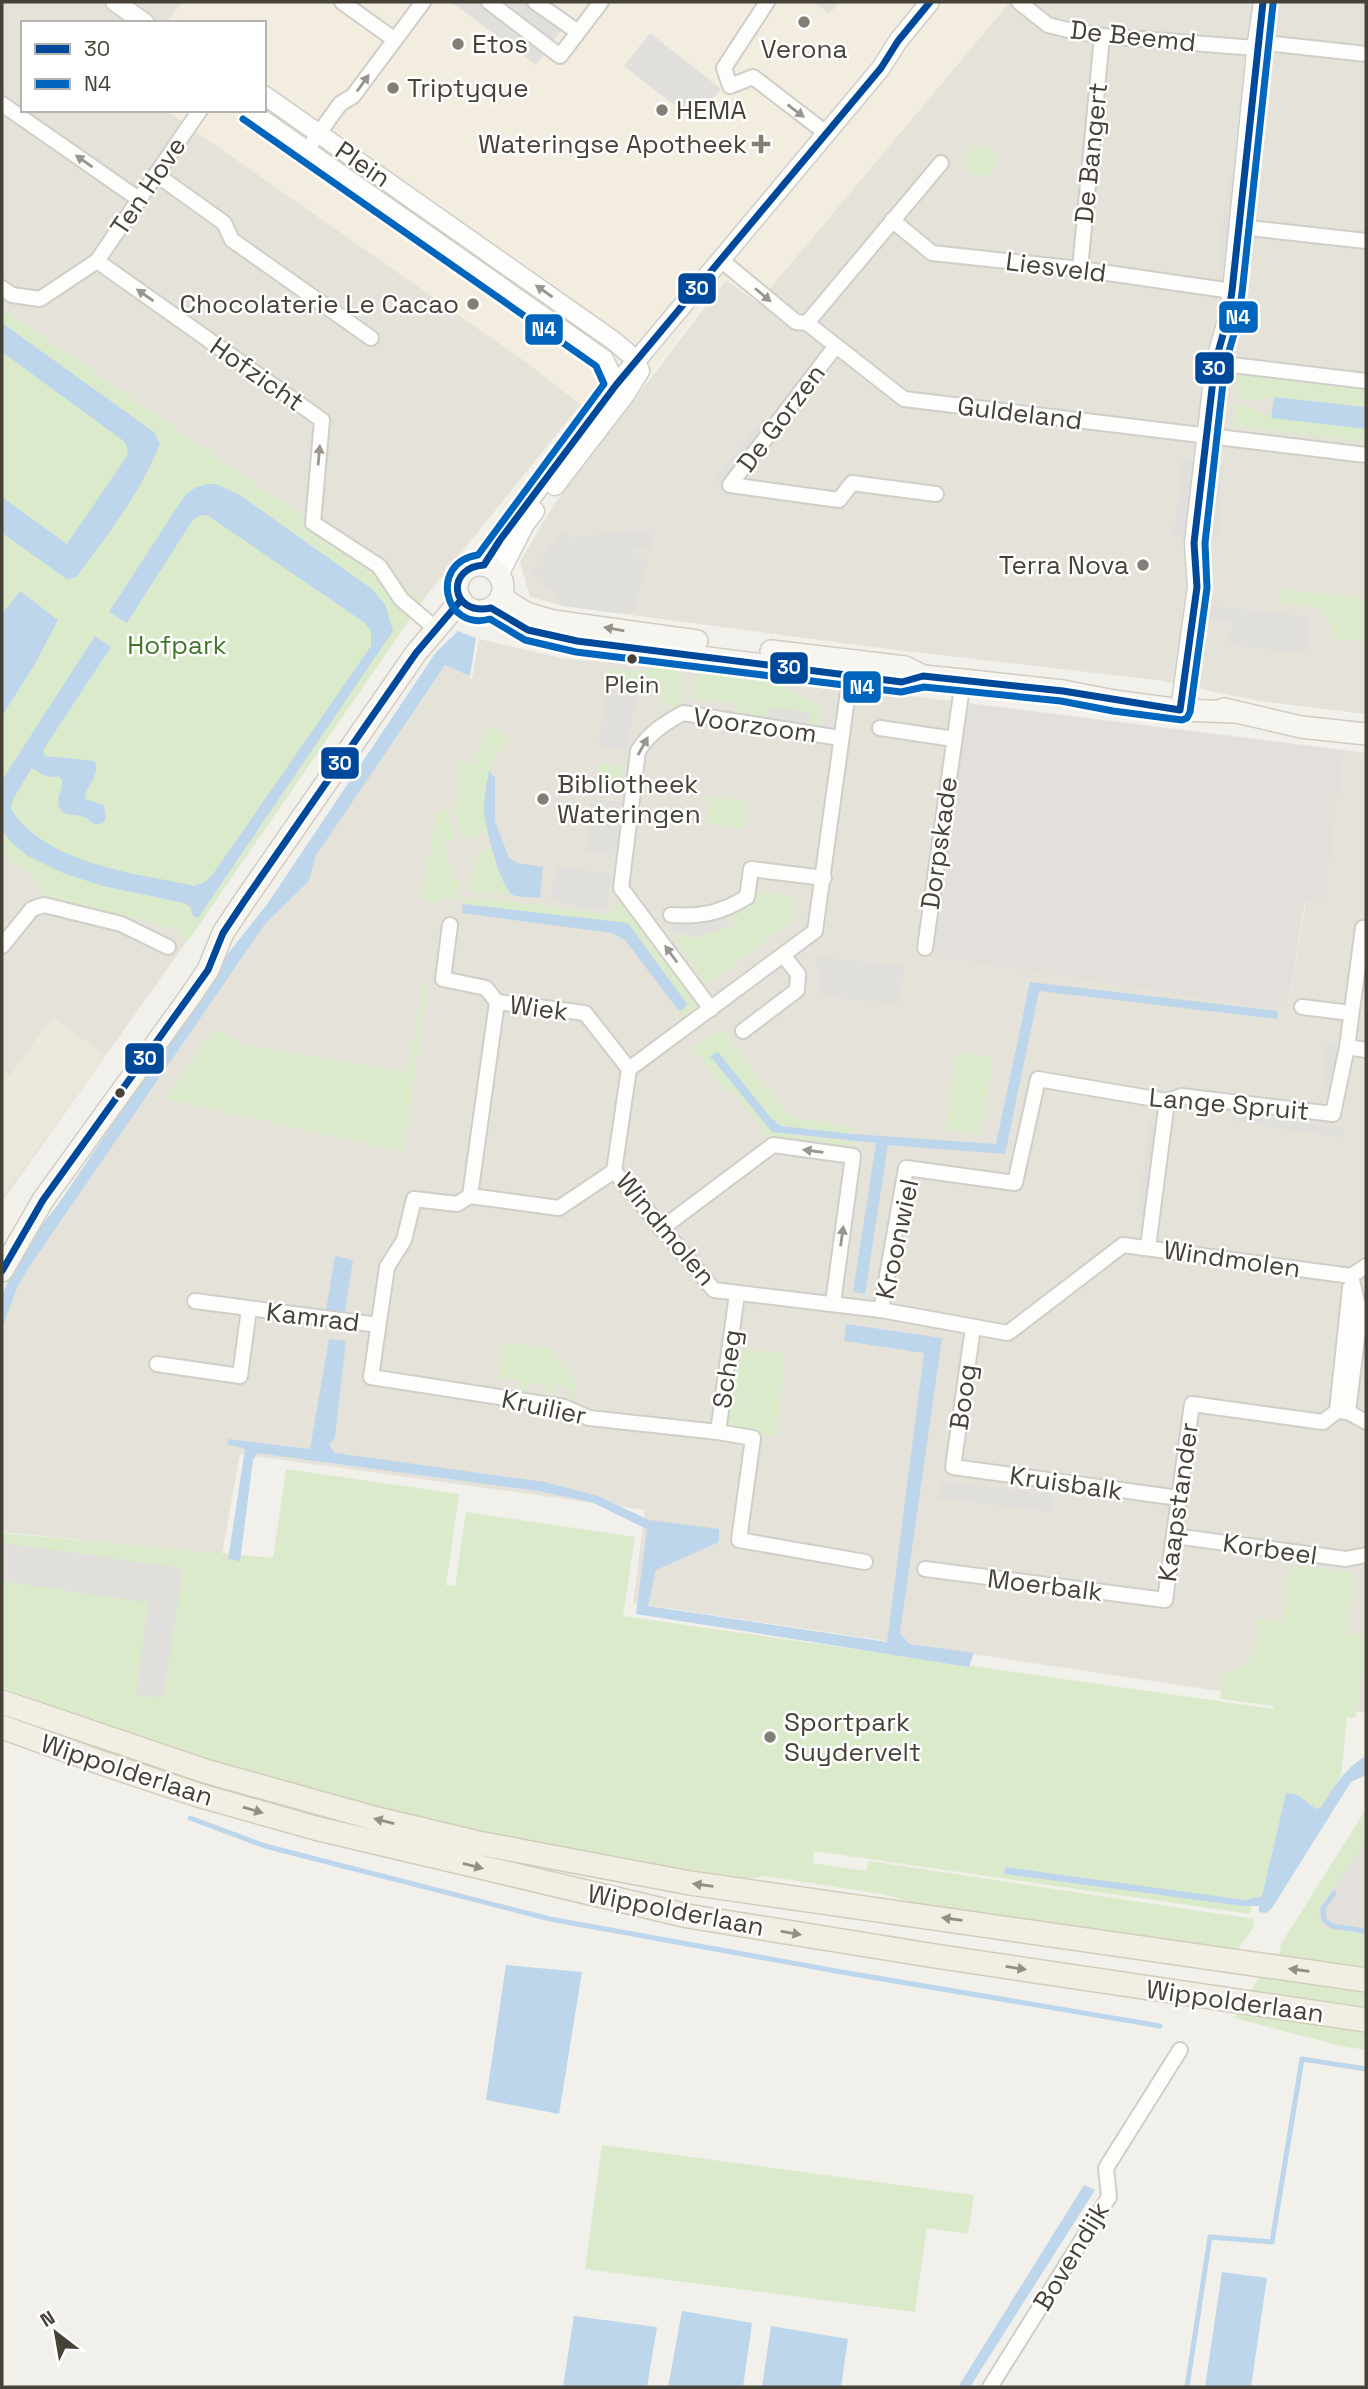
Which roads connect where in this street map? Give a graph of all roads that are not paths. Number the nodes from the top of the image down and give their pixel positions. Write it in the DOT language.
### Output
graph roads {
  1 [pos="115,2"];
  2 [pos="342,2"];
  3 [pos="423,2"];
  4 [pos="489,2"];
  5 [pos="536,2"];
  6 [pos="601,2"];
  7 [pos="767,2"];
  8 [pos="930,2"];
  9 [pos="1019,2"];
  10 [pos="1263,2"];
  11 [pos="142,21"];
  12 [pos="578,32"];
  13 [pos="1102,36"];
  14 [pos="395,40"];
  15 [pos="1256,45"];
  16 [pos="1366,54"];
  17 [pos="266,96"];
  18 [pos="2,104"];
  19 [pos="199,112"];
  20 [pos="252,112"];
  21 [pos="318,133"];
  22 [pos="826,133"];
  23 [pos="307,150"];
  24 [pos="941,163"];
  25 [pos="157,175"];
  26 [pos="139,200"];
  27 [pos="892,220"];
  28 [pos="1240,227"];
  29 [pos="1366,241"];
  30 [pos="721,260"];
  31 [pos="97,261"];
  32 [pos="1080,269"];
  33 [pos="2,288"];
  34 [pos="1232,291"];
  35 [pos="807,323"];
  36 [pos="599,330"];
  37 [pos="371,338"];
  38 [pos="835,347"];
  39 [pos="587,348"];
  40 [pos="636,360"];
  41 [pos="1215,363"];
  42 [pos="1366,381"];
  43 [pos="616,385"];
  44 [pos="1206,437"];
  45 [pos="1366,455"];
  46 [pos="936,494"];
  47 [pos="492,570"];
  48 [pos="461,600"];
  49 [pos="496,603"];
  50 [pos="436,629"];
  51 [pos="851,669"];
  52 [pos="963,680"];
  53 [pos="1181,703"];
  54 [pos="880,728"];
  55 [pos="1366,734"];
  56 [pos="840,738"];
  57 [pos="954,739"];
  58 [pos="824,878"];
  59 [pos="671,915"];
  60 [pos="450,925"];
  61 [pos="1363,928"];
  62 [pos="2,946"];
  63 [pos="168,947"];
  64 [pos="925,948"];
  65 [pos="783,955"];
  66 [pos="1362,960"];
  67 [pos="497,1002"];
  68 [pos="1302,1007"];
  69 [pos="711,1009"];
  70 [pos="1351,1013"];
  71 [pos="743,1031"];
  72 [pos="1347,1047"];
  73 [pos="1366,1050"];
  74 [pos="629,1069"];
  75 [pos="1038,1079"];
  76 [pos="1167,1101"];
  77 [pos="614,1171"];
  78 [pos="470,1196"];
  79 [pos="662,1229"];
  80 [pos="1149,1247"];
  81 [pos="3,1259"];
  82 [pos="1366,1266"];
  83 [pos="1351,1276"];
  84 [pos="737,1294"];
  85 [pos="195,1301"];
  86 [pos="833,1303"];
  87 [pos="249,1309"];
  88 [pos="881,1310"];
  89 [pos="378,1325"];
  90 [pos="973,1328"];
  91 [pos="157,1364"];
  92 [pos="1342,1412"];
  93 [pos="1366,1422"];
  94 [pos="718,1432"];
  95 [pos="953,1467"];
  96 [pos="1179,1499"];
  97 [pos="1174,1536"];
  98 [pos="1366,1555"];
  99 [pos="865,1562"];
  100 [pos="925,1569"];
  101 [pos="1165,1600"];
  102 [pos="2,1702"];
  103 [pos="2,1727"];
  104 [pos="1366,1980"];
  105 [pos="1366,2020"];
  106 [pos="1180,2050"];
  107 [pos="990,2387"];
  1 -- 11 [label="street"];
  2 -- 14 [label="street"];
  3 -- 14 [label="street"];
  4 -- 12 [label="street"];
  5 -- 12 [label="street"];
  6 -- 12 [label="street"];
  7 -- 22 [label="street, one-way"];
  8 -- 22 [label="street"];
  9 -- 13 [label="street, De Beemd"];
  10 -- 15 [label="street"];
  13 -- 15 [label="street, De Beemd"];
  13 -- 32 [label="street, De Bangert"];
  21 -- 14 [label="street, one-way"];
  15 -- 16 [label="street, De Beemd"];
  15 -- 28 [label="street"];
  17 -- 21 [label="street, Plein"];
  26 -- 18 [label="street, one-way"];
  19 -- 25 [label="street, Ten Hove"];
  20 -- 23 [label="street, Plein"];
  21 -- 23 [label="street"];
  36 -- 21 [label="street, Plein, one-way"];
  22 -- 30 [label="street"];
  23 -- 39 [label="street, Plein"];
  24 -- 27 [label="street"];
  25 -- 26 [label="street, Ten Hove"];
  25 -- 37 [label="street"];
  26 -- 31 [label="street, Ten Hove"];
  27 -- 32 [label="street, Liesveld"];
  27 -- 35 [label="street"];
  28 -- 29 [label="street"];
  28 -- 34 [label="street"];
  30 -- 35 [label="street, Guldeland, one-way"];
  30 -- 40 [label="street"];
  31 -- 33 [label="street"];
  50 -- 31 [label="street, Hofzicht, one-way"];
  32 -- 34 [label="street, Liesveld"];
  34 -- 41 [label="street"];
  35 -- 38 [label="street, Guldeland"];
  36 -- 39 [label="street"];
  36 -- 40 [label="street, Plein"];
  38 -- 44 [label="street, Guldeland"];
  38 -- 46 [label="street, De Gorzen"];
  39 -- 43 [label="street, Plein"];
  40 -- 43 [label="street"];
  40 -- 47 [label="street"];
  41 -- 42 [label="street"];
  41 -- 44 [label="street"];
  43 -- 47 [label="street"];
  44 -- 45 [label="street, Guldeland"];
  44 -- 53 [label="street"];
  47 -- 48 [label="main road"];
  47 -- 49 [label="main road"];
  48 -- 49 [label="main road"];
  48 -- 50 [label="main road"];
  49 -- 51 [label="main road"];
  50 -- 81 [label="main road"];
  51 -- 52 [label="main road"];
  51 -- 56 [label="street"];
  52 -- 53 [label="main road"];
  52 -- 57 [label="street, Dorpskade"];
  53 -- 55 [label="main road"];
  54 -- 57 [label="street, Dorpskade"];
  56 -- 58 [label="street"];
  69 -- 56 [label="street, Voorzoom, one-way"];
  57 -- 64 [label="street, Dorpskade"];
  58 -- 59 [label="street"];
  58 -- 65 [label="street"];
  60 -- 67 [label="street, Wiek"];
  61 -- 66 [label="street"];
  62 -- 63 [label="street"];
  65 -- 69 [label="street"];
  65 -- 71 [label="street"];
  66 -- 70 [label="street"];
  67 -- 74 [label="street, Wiek"];
  67 -- 78 [label="street"];
  68 -- 70 [label="street"];
  69 -- 74 [label="street"];
  70 -- 72 [label="street"];
  72 -- 73 [label="street"];
  72 -- 76 [label="street, Lange Spruit"];
  74 -- 77 [label="street, Windmolen"];
  75 -- 76 [label="street, Lange Spruit"];
  75 -- 88 [label="street, Kroonwiel"];
  76 -- 80 [label="street"];
  77 -- 78 [label="street"];
  77 -- 79 [label="street, Windmolen"];
  78 -- 89 [label="street"];
  79 -- 84 [label="street, Windmolen"];
  86 -- 79 [label="street, one-way"];
  80 -- 83 [label="street, Windmolen"];
  80 -- 90 [label="street, Windmolen"];
  82 -- 83 [label="street"];
  83 -- 92 [label="street"];
  84 -- 86 [label="street, Windmolen"];
  84 -- 94 [label="street, Scheg"];
  85 -- 87 [label="street, Kamrad"];
  86 -- 88 [label="street, Windmolen"];
  87 -- 89 [label="street, Kamrad"];
  87 -- 91 [label="street, Kamrad"];
  88 -- 90 [label="street, Windmolen"];
  89 -- 94 [label="street, Kruilier"];
  90 -- 95 [label="street, Boog"];
  92 -- 93 [label="street"];
  92 -- 96 [label="street, Kaapstander"];
  94 -- 99 [label="street, Scheg"];
  95 -- 96 [label="street, Kruisbalk"];
  96 -- 97 [label="street, Kaapstander"];
  97 -- 98 [label="street, Korbeel"];
  97 -- 101 [label="street, Kaapstander"];
  100 -- 101 [label="street, Moerbalk"];
  104 -- 102 [label="main road, Wippolderlaan, one-way"];
  103 -- 105 [label="main road, Wippolderlaan, one-way"];
  106 -- 107 [label="street, Bovendijk"];
}
